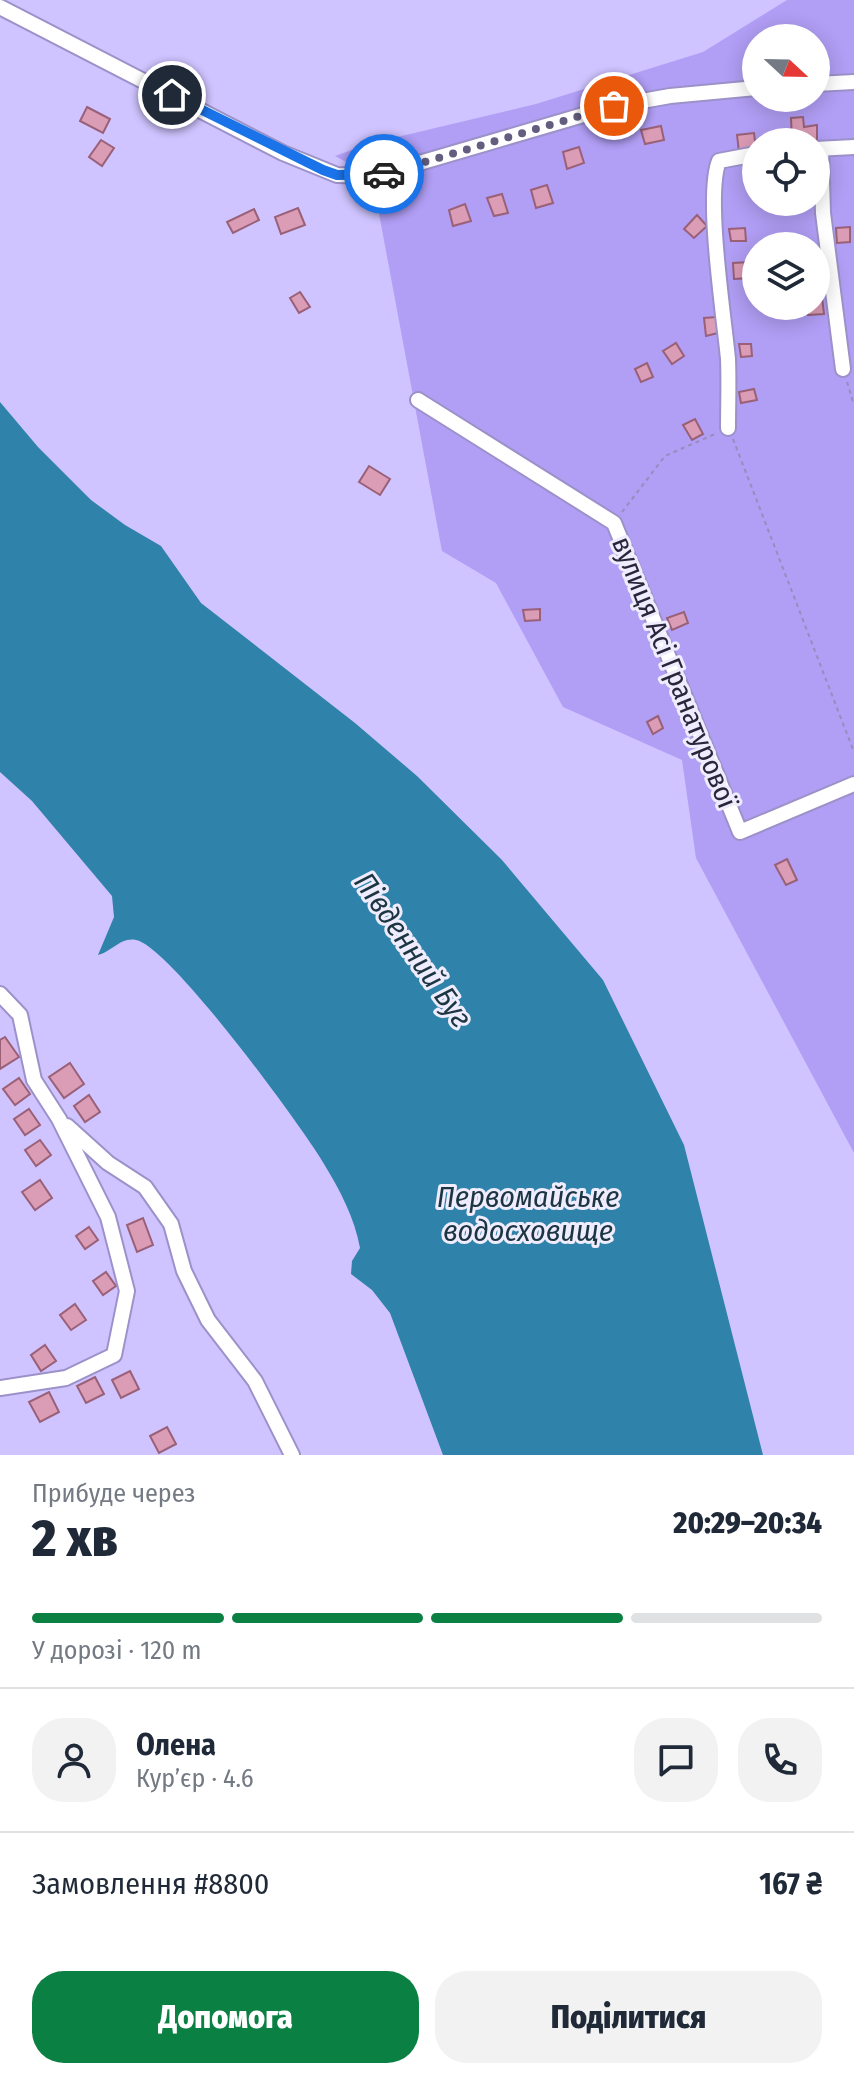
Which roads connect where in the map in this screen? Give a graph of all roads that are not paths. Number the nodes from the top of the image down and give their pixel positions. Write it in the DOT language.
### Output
graph roads {
  1 [pos="0,7"];
  2 [pos="854,82"];
  3 [pos="830,83"];
  4 [pos="742,89"];
  5 [pos="854,147"];
  6 [pos="830,148"];
  7 [pos="742,157"];
  8 [pos="823,216"];
  9 [pos="843,369"];
  10 [pos="418,400"];
  11 [pos="728,428"];
  12 [pos="854,784"];
  13 [pos="0,994"];
  14 [pos="7,1012"];
  15 [pos="59,1119"];
  16 [pos="0,1388"];
  17 [pos="292,1455"];
  1 -- 4 [label="street"];
  2 -- 3 [label="street"];
  5 -- 6 [label="street"];
  7 -- 11 [label="street"];
  8 -- 9 [label="street"];
  10 -- 12 [label="street, вулиця Асі Гранатурової"];
  13 -- 14 [label="street"];
  14 -- 15 [label="street"];
  15 -- 16 [label="street"];
  15 -- 17 [label="street"];
}
